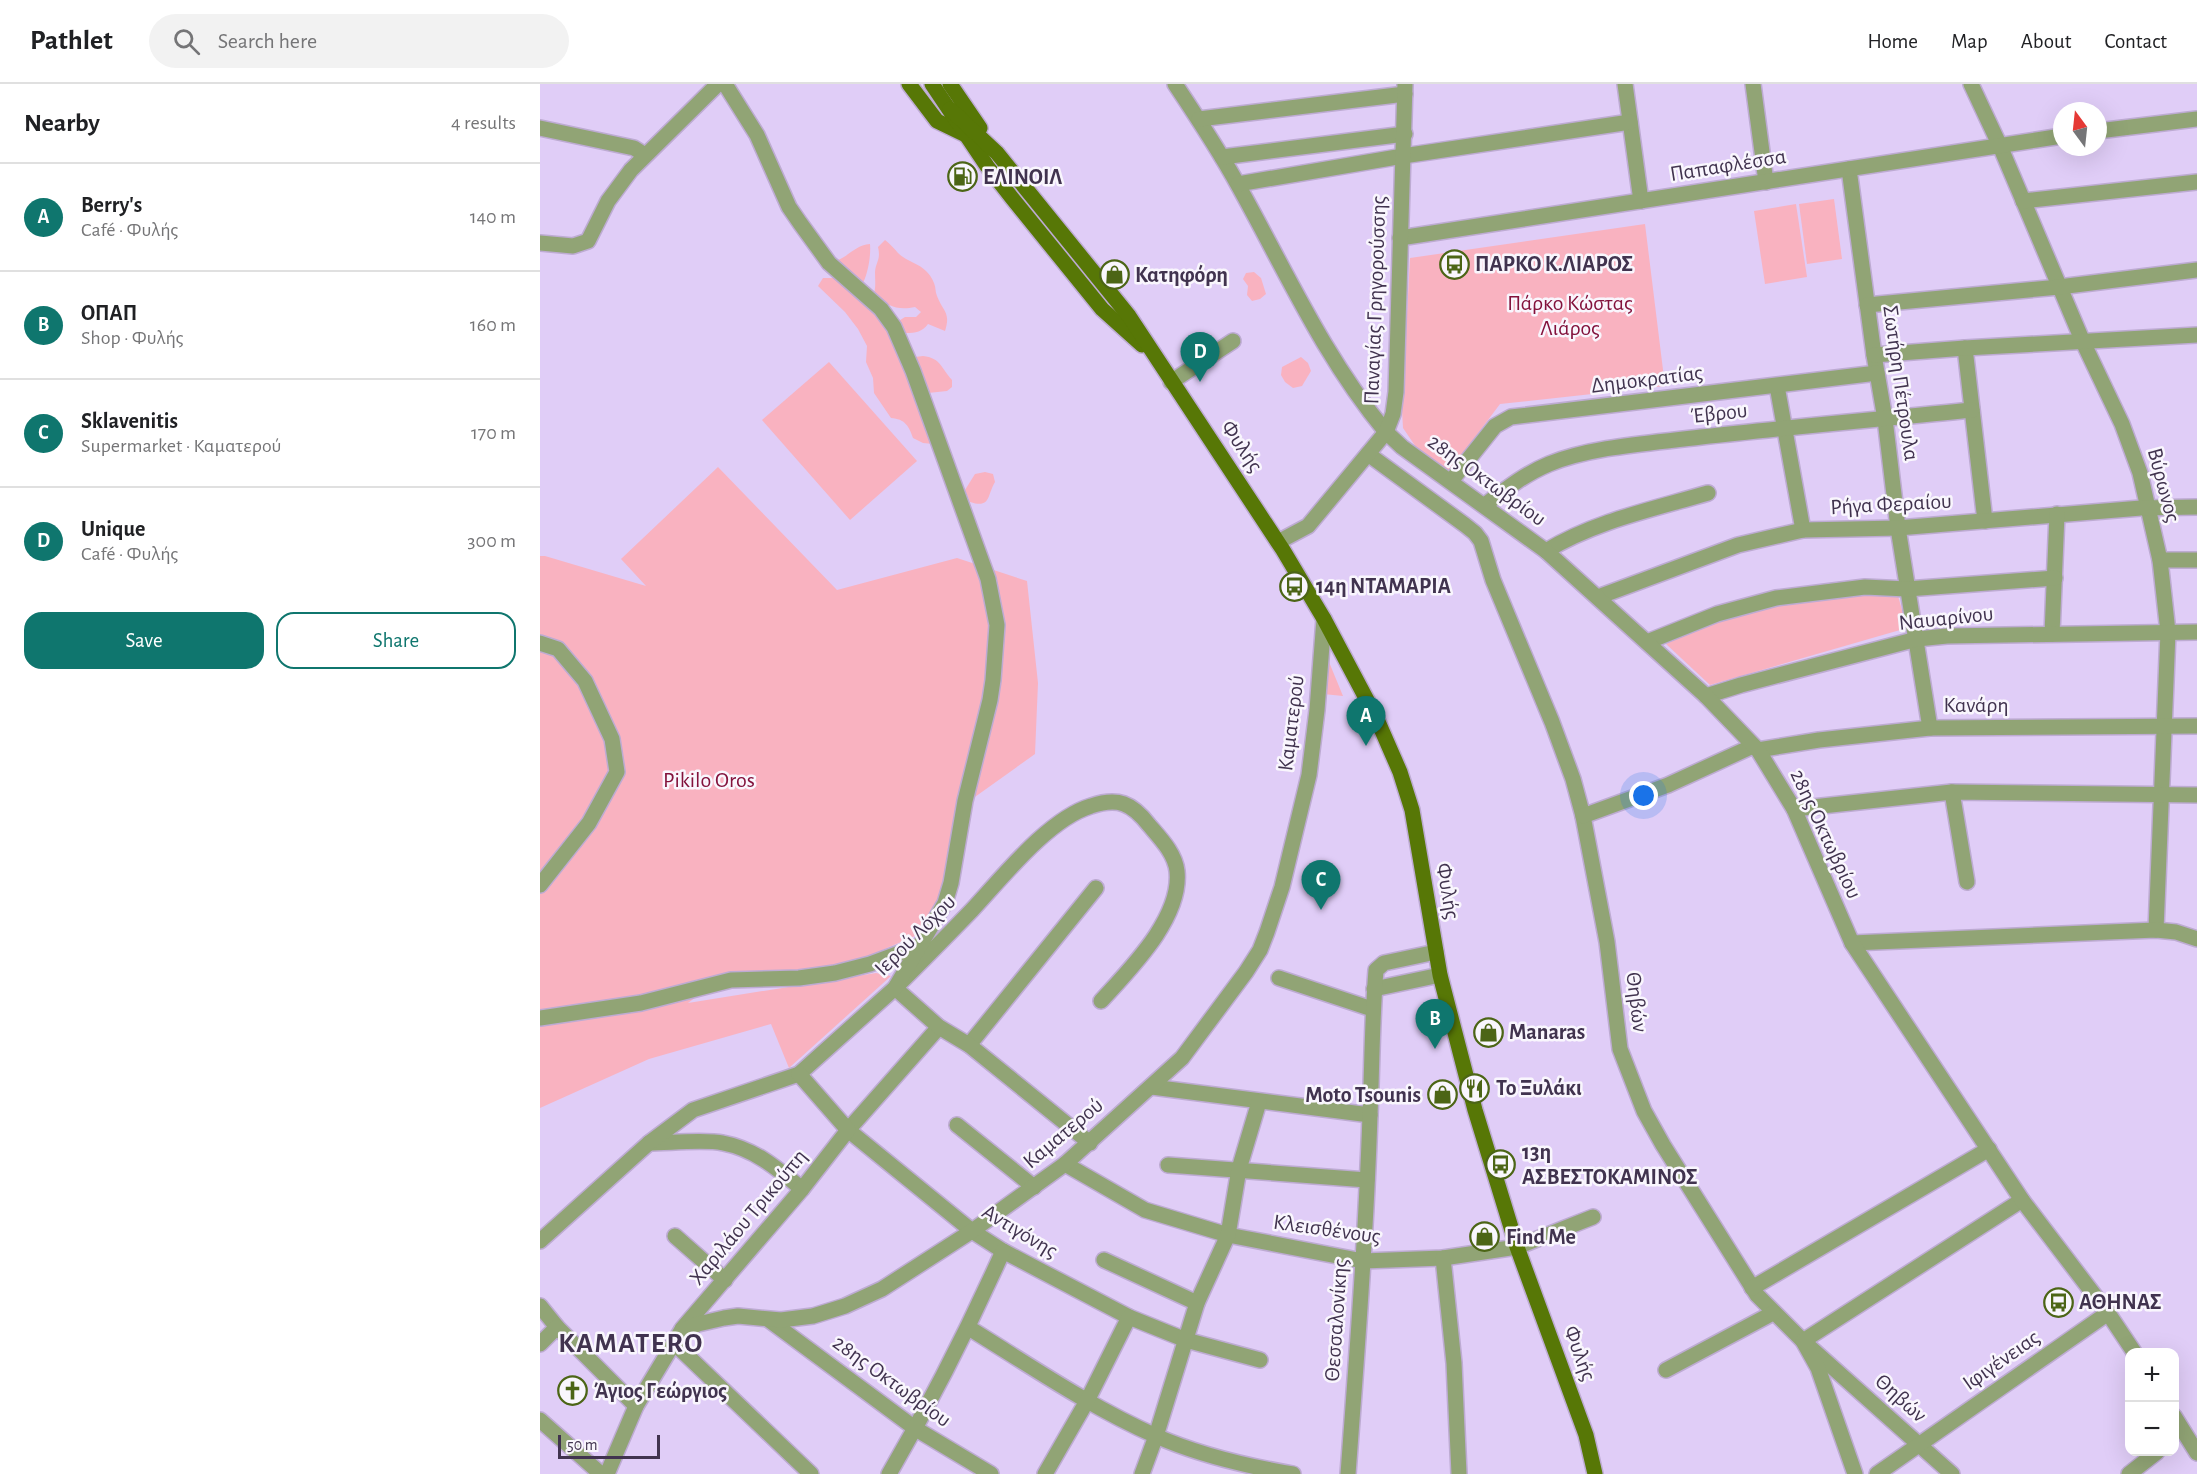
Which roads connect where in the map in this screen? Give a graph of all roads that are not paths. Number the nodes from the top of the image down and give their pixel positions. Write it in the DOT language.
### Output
graph roads {
  1 [pos="718,84"];
  2 [pos="725,84"];
  3 [pos="909,84"];
  4 [pos="932,84"];
  5 [pos="950,84"];
  6 [pos="1175,84"];
  7 [pos="1625,84"];
  8 [pos="1754,84"];
  9 [pos="1970,84"];
  10 [pos="1977,84"];
  11 [pos="1405,89"];
  12 [pos="951,109"];
  13 [pos="2197,119"];
  14 [pos="1199,120"];
  15 [pos="1629,122"];
  16 [pos="540,128"];
  17 [pos="2107,130"];
  18 [pos="1405,134"];
  19 [pos="968,136"];
  20 [pos="2053,137"];
  21 [pos="2000,146"];
  22 [pos="997,153"];
  23 [pos="645,155"];
  24 [pos="1403,156"];
  25 [pos="1222,157"];
  26 [pos="1848,169"];
  27 [pos="1766,182"];
  28 [pos="2197,183"];
  29 [pos="1238,184"];
  30 [pos="1641,201"];
  31 [pos="2023,201"];
  32 [pos="1400,238"];
  33 [pos="540,243"];
  34 [pos="2197,270"];
  35 [pos="2059,287"];
  36 [pos="1867,305"];
  37 [pos="2197,335"];
  38 [pos="1233,341"];
  39 [pos="2083,342"];
  40 [pos="1965,348"];
  41 [pos="1874,355"];
  42 [pos="1157,360"];
  43 [pos="1877,374"];
  44 [pos="1171,382"];
  45 [pos="1777,386"];
  46 [pos="1972,410"];
  47 [pos="1885,419"];
  48 [pos="1784,428"];
  49 [pos="1386,432"];
  50 [pos="1368,454"];
  51 [pos="1451,481"];
  52 [pos="1708,493"];
  53 [pos="1485,505"];
  54 [pos="2197,507"];
  55 [pos="2149,508"];
  56 [pos="2057,514"];
  57 [pos="1985,521"];
  58 [pos="1898,528"];
  59 [pos="1803,530"];
  60 [pos="1278,542"];
  61 [pos="1546,551"];
  62 [pos="2160,560"];
  63 [pos="2197,560"];
  64 [pos="2055,578"];
  65 [pos="1907,589"];
  66 [pos="1598,597"];
  67 [pos="1324,619"];
  68 [pos="2168,632"];
  69 [pos="2197,632"];
  70 [pos="2052,634"];
  71 [pos="1917,639"];
  72 [pos="1647,642"];
  73 [pos="540,643"];
  74 [pos="1706,696"];
  75 [pos="2166,726"];
  76 [pos="2197,726"];
  77 [pos="1930,728"];
  78 [pos="1756,748"];
  79 [pos="1952,792"];
  80 [pos="2163,795"];
  81 [pos="2197,795"];
  82 [pos="1794,809"];
  83 [pos="1583,816"];
  84 [pos="1967,882"];
  85 [pos="540,885"];
  86 [pos="1096,888"];
  87 [pos="2156,930"];
  88 [pos="2197,939"];
  89 [pos="1852,943"];
  90 [pos="921,945"];
  91 [pos="1436,952"];
  92 [pos="1440,975"];
  93 [pos="1279,978"];
  94 [pos="895,988"];
  95 [pos="1374,989"];
  96 [pos="1101,1001"];
  97 [pos="1372,1009"];
  98 [pos="540,1017"];
  99 [pos="939,1027"];
  100 [pos="969,1045"];
  101 [pos="799,1074"];
  102 [pos="1152,1087"];
  103 [pos="1259,1102"];
  104 [pos="1370,1115"];
  105 [pos="957,1125"];
  106 [pos="848,1130"];
  107 [pos="649,1143"];
  108 [pos="1090,1143"];
  109 [pos="1989,1149"];
  110 [pos="1065,1164"];
  111 [pos="1168,1164"];
  112 [pos="1239,1169"];
  113 [pos="1367,1180"];
  114 [pos="1034,1186"];
  115 [pos="802,1189"];
  116 [pos="2022,1200"];
  117 [pos="1593,1217"];
  118 [pos="972,1231"];
  119 [pos="1227,1235"];
  120 [pos="675,1236"];
  121 [pos="540,1241"];
  122 [pos="1517,1247"];
  123 [pos="1003,1251"];
  124 [pos="1443,1258"];
  125 [pos="1104,1260"];
  126 [pos="1363,1261"];
  127 [pos="725,1280"];
  128 [pos="1752,1288"];
  129 [pos="1197,1303"];
  130 [pos="540,1306"];
  131 [pos="1773,1313"];
  132 [pos="2108,1313"];
  133 [pos="1129,1317"];
  134 [pos="769,1320"];
  135 [pos="557,1327"];
  136 [pos="969,1328"];
  137 [pos="678,1337"];
  138 [pos="1186,1340"];
  139 [pos="1803,1341"];
  140 [pos="540,1344"];
  141 [pos="2131,1348"];
  142 [pos="1260,1360"];
  143 [pos="1666,1370"];
  144 [pos="1087,1401"];
  145 [pos="636,1406"];
  146 [pos="540,1420"];
  147 [pos="916,1429"];
  148 [pos="2179,1434"];
  149 [pos="1156,1437"];
  150 [pos="1919,1444"];
  151 [pos="2197,1453"];
  152 [pos="2152,1456"];
  153 [pos="804,1472"];
  154 [pos="601,1474"];
  155 [pos="607,1474"];
  156 [pos="889,1474"];
  157 [pos="991,1474"];
  158 [pos="1045,1474"];
  159 [pos="1142,1474"];
  160 [pos="1293,1474"];
  161 [pos="1348,1474"];
  162 [pos="1459,1474"];
  163 [pos="1595,1474"];
  164 [pos="1855,1474"];
  165 [pos="1876,1474"];
  166 [pos="1952,1474"];
  167 [pos="2129,1474"];
  1 -- 23 [label="street"];
  2 -- 90 [label="street"];
  3 -- 19 [label="main road"];
  4 -- 12 [label="main road, Φυλής"];
  5 -- 22 [label="main road"];
  6 -- 14 [label="street, 28ης Οκτωβρίου"];
  7 -- 15 [label="street"];
  8 -- 27 [label="street"];
  9 -- 10 [label="street"];
  9 -- 21 [label="street, Βύρωνος"];
  11 -- 14 [label="street"];
  11 -- 18 [label="street, Παναγίας Γρηγορούσσης"];
  12 -- 19 [label="main road, Φυλής"];
  12 -- 22 [label="main road, Φυλής"];
  13 -- 17 [label="street"];
  14 -- 25 [label="street, 28ης Οκτωβρίου"];
  15 -- 24 [label="street"];
  15 -- 30 [label="street"];
  16 -- 23 [label="street"];
  18 -- 24 [label="street, Παναγίας Γρηγορούσσης"];
  18 -- 25 [label="street"];
  19 -- 42 [label="main road, Φυλής"];
  20 -- 21 [label="street, Παπαφλέσσα"];
  21 -- 26 [label="street, Παπαφλέσσα"];
  21 -- 31 [label="street, Βύρωνος"];
  22 -- 42 [label="main road, Φυλής"];
  23 -- 33 [label="street"];
  24 -- 29 [label="street"];
  24 -- 32 [label="street, Παναγίας Γρηγορούσσης"];
  25 -- 29 [label="street, 28ης Οκτωβρίου"];
  26 -- 27 [label="street, Παπαφλέσσα"];
  26 -- 36 [label="street, Σωτήρη Πέτρουλα"];
  27 -- 30 [label="street, Παπαφλέσσα"];
  28 -- 31 [label="street"];
  29 -- 49 [label="street, 28ης Οκτωβρίου"];
  30 -- 32 [label="street, Παπαφλέσσα"];
  31 -- 35 [label="street, Βύρωνος"];
  32 -- 49 [label="street, Παναγίας Γρηγορούσσης"];
  34 -- 35 [label="street"];
  35 -- 36 [label="street"];
  35 -- 39 [label="street, Βύρωνος"];
  36 -- 41 [label="street, Σωτήρη Πέτρουλα"];
  37 -- 39 [label="street"];
  38 -- 44 [label="street"];
  39 -- 40 [label="street"];
  39 -- 55 [label="street, Βύρωνος"];
  40 -- 41 [label="street"];
  40 -- 46 [label="street"];
  41 -- 43 [label="street, Σωτήρη Πέτρουλα"];
  42 -- 44 [label="main road, Φυλής"];
  43 -- 45 [label="street, Δημοκρατίας"];
  43 -- 47 [label="street, Σωτήρη Πέτρουλα"];
  44 -- 60 [label="main road, Φυλής"];
  45 -- 48 [label="street"];
  45 -- 51 [label="street, Δημοκρατίας"];
  46 -- 47 [label="street, Έβρου"];
  46 -- 57 [label="street"];
  47 -- 48 [label="street, Έβρου"];
  47 -- 58 [label="street, Σωτήρη Πέτρουλα"];
  48 -- 53 [label="street, Έβρου"];
  48 -- 59 [label="street"];
  49 -- 50 [label="street, Παναγίας Γρηγορούσσης"];
  49 -- 51 [label="street, 28ης Οκτωβρίου"];
  50 -- 60 [label="street, Παναγίας Γρηγορούσσης"];
  50 -- 83 [label="street, Θηβών"];
  51 -- 53 [label="street, 28ης Οκτωβρίου"];
  52 -- 61 [label="street"];
  53 -- 61 [label="street, 28ης Οκτωβρίου"];
  54 -- 55 [label="street, Ρήγα Φεραίου"];
  55 -- 56 [label="street, Ρήγα Φεραίου"];
  55 -- 62 [label="street, Βύρωνος"];
  56 -- 57 [label="street, Ρήγα Φεραίου"];
  56 -- 64 [label="street"];
  57 -- 58 [label="street, Ρήγα Φεραίου"];
  58 -- 59 [label="street, Ρήγα Φεραίου"];
  58 -- 65 [label="street, Σωτήρη Πέτρουλα"];
  59 -- 66 [label="street, Ρήγα Φεραίου"];
  60 -- 67 [label="main road, Φυλής"];
  61 -- 66 [label="street, 28ης Οκτωβρίου"];
  62 -- 63 [label="street"];
  62 -- 68 [label="street, Βύρωνος"];
  64 -- 65 [label="street"];
  64 -- 70 [label="street"];
  65 -- 71 [label="street, Σωτήρη Πέτρουλα"];
  65 -- 72 [label="street"];
  66 -- 72 [label="street, 28ης Οκτωβρίου"];
  67 -- 91 [label="main road, Φυλής"];
  67 -- 102 [label="street, Καματερού"];
  68 -- 69 [label="street, Ναυαρίνου"];
  68 -- 70 [label="street, Ναυαρίνου"];
  68 -- 75 [label="street, Βύρωνος"];
  70 -- 71 [label="street, Ναυαρίνου"];
  71 -- 74 [label="street, Ναυαρίνου"];
  71 -- 77 [label="street, Σωτήρη Πέτρουλα"];
  72 -- 74 [label="street, 28ης Οκτωβρίου"];
  73 -- 85 [label="street"];
  74 -- 78 [label="street, 28ης Οκτωβρίου"];
  75 -- 76 [label="street, Κανάρη"];
  75 -- 77 [label="street, Κανάρη"];
  75 -- 80 [label="street, Βύρωνος"];
  77 -- 78 [label="street, Κανάρη"];
  78 -- 82 [label="street, 28ης Οκτωβρίου"];
  78 -- 83 [label="street, Κανάρη"];
  79 -- 80 [label="street"];
  79 -- 82 [label="street"];
  79 -- 84 [label="street"];
  80 -- 81 [label="street"];
  80 -- 87 [label="street, Βύρωνος"];
  82 -- 89 [label="street, 28ης Οκτωβρίου"];
  83 -- 128 [label="street, Θηβών"];
  86 -- 100 [label="street"];
  87 -- 88 [label="street"];
  87 -- 89 [label="street"];
  89 -- 109 [label="street, 28ης Οκτωβρίου"];
  90 -- 94 [label="street"];
  90 -- 98 [label="street"];
  91 -- 92 [label="main road, Φυλής"];
  91 -- 95 [label="street, Θεσσαλονίκης"];
  92 -- 95 [label="street"];
  92 -- 122 [label="main road, Φυλής"];
  93 -- 97 [label="street"];
  94 -- 96 [label="street, Ιερού Λόχου"];
  94 -- 99 [label="street"];
  94 -- 101 [label="street, Ιερού Λόχου"];
  95 -- 97 [label="street, Θεσσαλονίκης"];
  97 -- 104 [label="street, Θεσσαλονίκης"];
  99 -- 100 [label="street"];
  99 -- 106 [label="street, Χαριλάου Τρικούπη"];
  100 -- 108 [label="street"];
  101 -- 106 [label="street, Αντιγόνης"];
  101 -- 107 [label="street, Ιερού Λόχου"];
  102 -- 103 [label="street"];
  102 -- 108 [label="street, Καματερού"];
  103 -- 104 [label="street"];
  103 -- 112 [label="street"];
  104 -- 113 [label="street, Θεσσαλονίκης"];
  105 -- 114 [label="street"];
  106 -- 115 [label="street, Χαριλάου Τρικούπη"];
  106 -- 118 [label="street, Αντιγόνης"];
  107 -- 115 [label="street"];
  107 -- 121 [label="street, Ιερού Λόχου"];
  108 -- 110 [label="street, Καματερού"];
  109 -- 116 [label="street, 28ης Οκτωβρίου"];
  109 -- 128 [label="street"];
  110 -- 114 [label="street, Καματερού"];
  110 -- 119 [label="street, Κλεισθένους"];
  111 -- 112 [label="street"];
  112 -- 113 [label="street"];
  112 -- 119 [label="street"];
  113 -- 126 [label="street, Θεσσαλονίκης"];
  114 -- 118 [label="street, Καματερού"];
  115 -- 127 [label="street, Χαριλάου Τρικούπη"];
  116 -- 132 [label="street, 28ης Οκτωβρίου"];
  116 -- 139 [label="street"];
  117 -- 122 [label="street, Κλεισθένους"];
  118 -- 123 [label="street, Αντιγόνης"];
  118 -- 134 [label="street, Καματερού"];
  119 -- 126 [label="street, Κλεισθένους"];
  119 -- 129 [label="street"];
  120 -- 127 [label="street"];
  122 -- 124 [label="street, Κλεισθένους"];
  122 -- 163 [label="main road, Φυλής"];
  123 -- 133 [label="street, Αντιγόνης"];
  123 -- 136 [label="street"];
  124 -- 126 [label="street, Κλεισθένους"];
  124 -- 162 [label="street"];
  125 -- 129 [label="street"];
  126 -- 161 [label="street, Θεσσαλονίκης"];
  127 -- 137 [label="street, Χαριλάου Τρικούπη"];
  128 -- 131 [label="street, Θηβών"];
  129 -- 138 [label="street"];
  130 -- 135 [label="street"];
  131 -- 139 [label="street, Θηβών"];
  131 -- 143 [label="street"];
  132 -- 141 [label="street, 28ης Οκτωβρίου"];
  132 -- 150 [label="street, Ιφιγένειας"];
  133 -- 138 [label="street, Αντιγόνης"];
  133 -- 144 [label="street"];
  134 -- 137 [label="street, Καματερού"];
  134 -- 147 [label="street, 28ης Οκτωβρίου"];
  135 -- 140 [label="street"];
  135 -- 145 [label="street"];
  136 -- 144 [label="street"];
  136 -- 147 [label="street"];
  137 -- 145 [label="street"];
  137 -- 153 [label="street"];
  138 -- 142 [label="street, Αντιγόνης"];
  138 -- 149 [label="street"];
  139 -- 150 [label="street, Θηβών"];
  139 -- 164 [label="street"];
  144 -- 149 [label="street"];
  144 -- 158 [label="street"];
  145 -- 155 [label="street"];
  146 -- 154 [label="street"];
  147 -- 156 [label="street"];
  147 -- 157 [label="street, 28ης Οκτωβρίου"];
  148 -- 151 [label="street"];
  149 -- 159 [label="street"];
  149 -- 160 [label="street"];
  150 -- 165 [label="street, Ιφιγένειας"];
  150 -- 166 [label="street, Θηβών"];
  152 -- 167 [label="street"];
}
